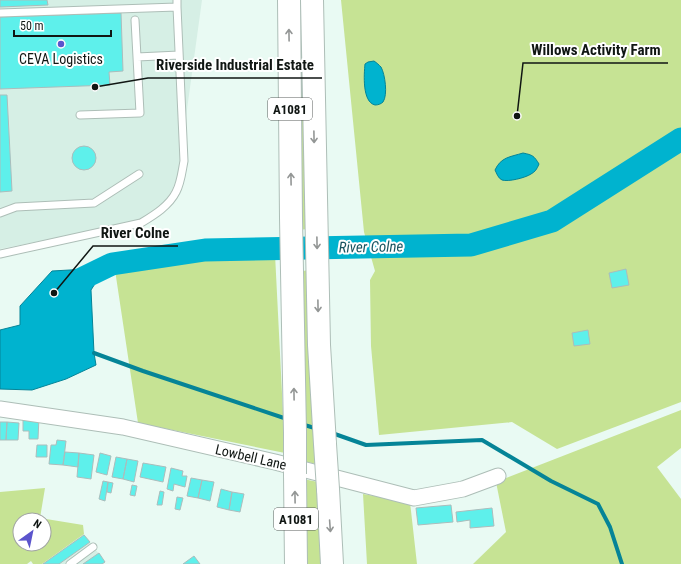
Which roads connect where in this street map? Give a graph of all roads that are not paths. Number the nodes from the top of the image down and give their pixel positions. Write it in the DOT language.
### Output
graph roads {
  1 [pos="289,0"];
  2 [pos="312,0"];
  3 [pos="177,3"];
  4 [pos="0,13"];
  5 [pos="134,20"];
  6 [pos="179,55"];
  7 [pos="137,57"];
  8 [pos="80,115"];
  9 [pos="139,174"];
  10 [pos="0,213"];
  11 [pos="0,254"];
  12 [pos="0,409"];
  13 [pos="498,476"];
  14 [pos="93,547"];
  15 [pos="70,564"];
  16 [pos="296,564"];
  17 [pos="332,564"];
  16 -- 1 [label="main road, A1081, one-way, bridge"];
  2 -- 17 [label="main road, A1081, one-way, bridge"];
  3 -- 4 [label="lane"];
  3 -- 6 [label="lane"];
  5 -- 7 [label="lane"];
  6 -- 7 [label="lane"];
  6 -- 11 [label="lane"];
  7 -- 8 [label="lane"];
  9 -- 10 [label="lane"];
  12 -- 13 [label="street, Lowbell Lane"];
  14 -- 15 [label="lane"];
}
